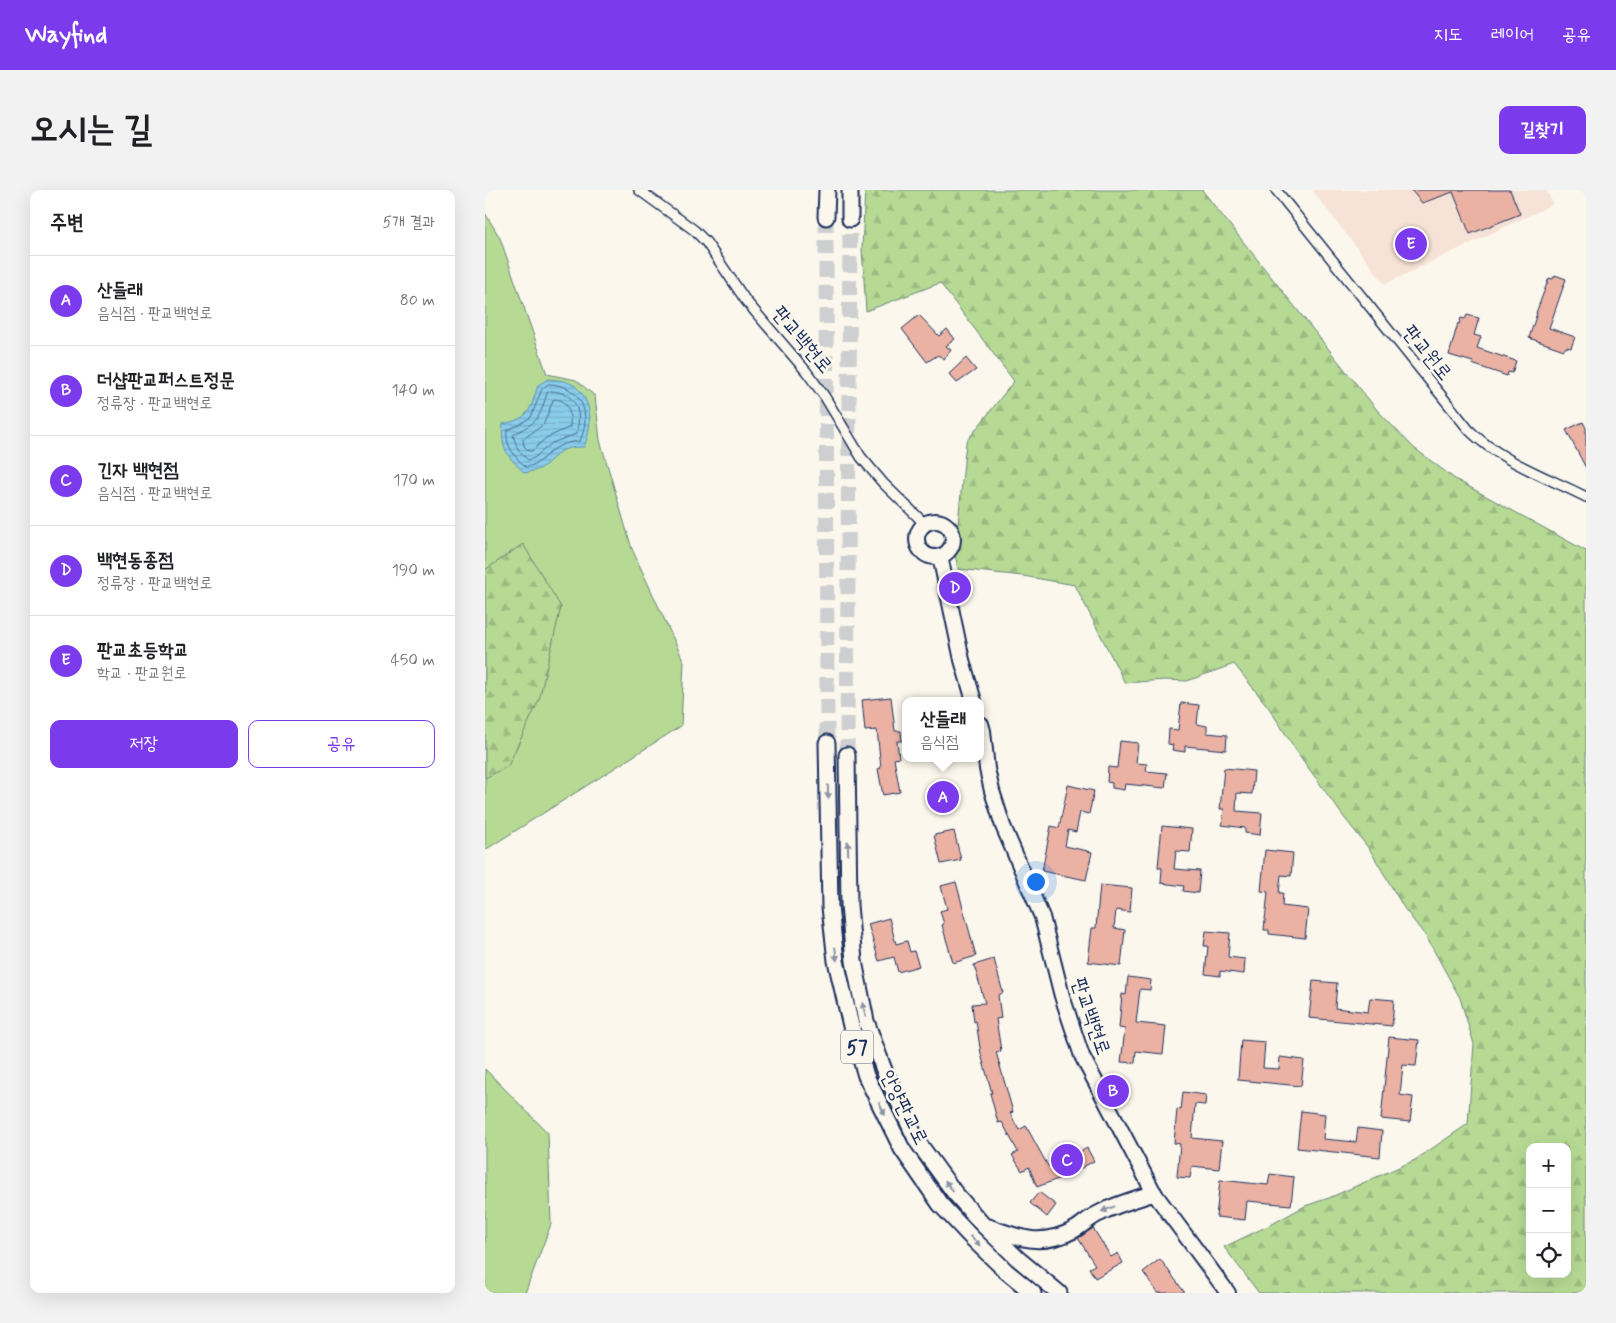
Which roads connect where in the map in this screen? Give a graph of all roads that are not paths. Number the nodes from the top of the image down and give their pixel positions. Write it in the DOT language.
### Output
graph roads {
  1 [pos="639,190"];
  2 [pos="827,190"];
  3 [pos="850,190"];
  4 [pos="1276,190"];
  5 [pos="825,217"];
  6 [pos="850,219"];
  7 [pos="1586,497"];
  8 [pos="925,524"];
  9 [pos="940,556"];
  10 [pos="973,697"];
  11 [pos="984,741"];
  12 [pos="827,743"];
  13 [pos="847,755"];
  14 [pos="1154,1193"];
  15 [pos="983,1225"];
  16 [pos="1033,1293"];
  17 [pos="1059,1293"];
  18 [pos="1228,1293"];
  1 -- 8 [label="street, 판교백현로"];
  2 -- 5 [label="main road"];
  3 -- 6 [label="main road"];
  4 -- 7 [label="street, 판교원로"];
  8 -- 9 [label="street"];
  8 -- 9 [label="street"];
  9 -- 10 [label="street"];
  11 -- 14 [label="street, 판교백현로"];
  12 -- 16 [label="main road, 안양판교로 / 57, one-way"];
  15 -- 13 [label="main road, 안양판교로 / 57, one-way"];
  14 -- 15 [label="main road, one-way"];
  14 -- 18 [label="street, 판교백현로"];
  15 -- 17 [label="main road, 안양판교로 / 57"];
}
